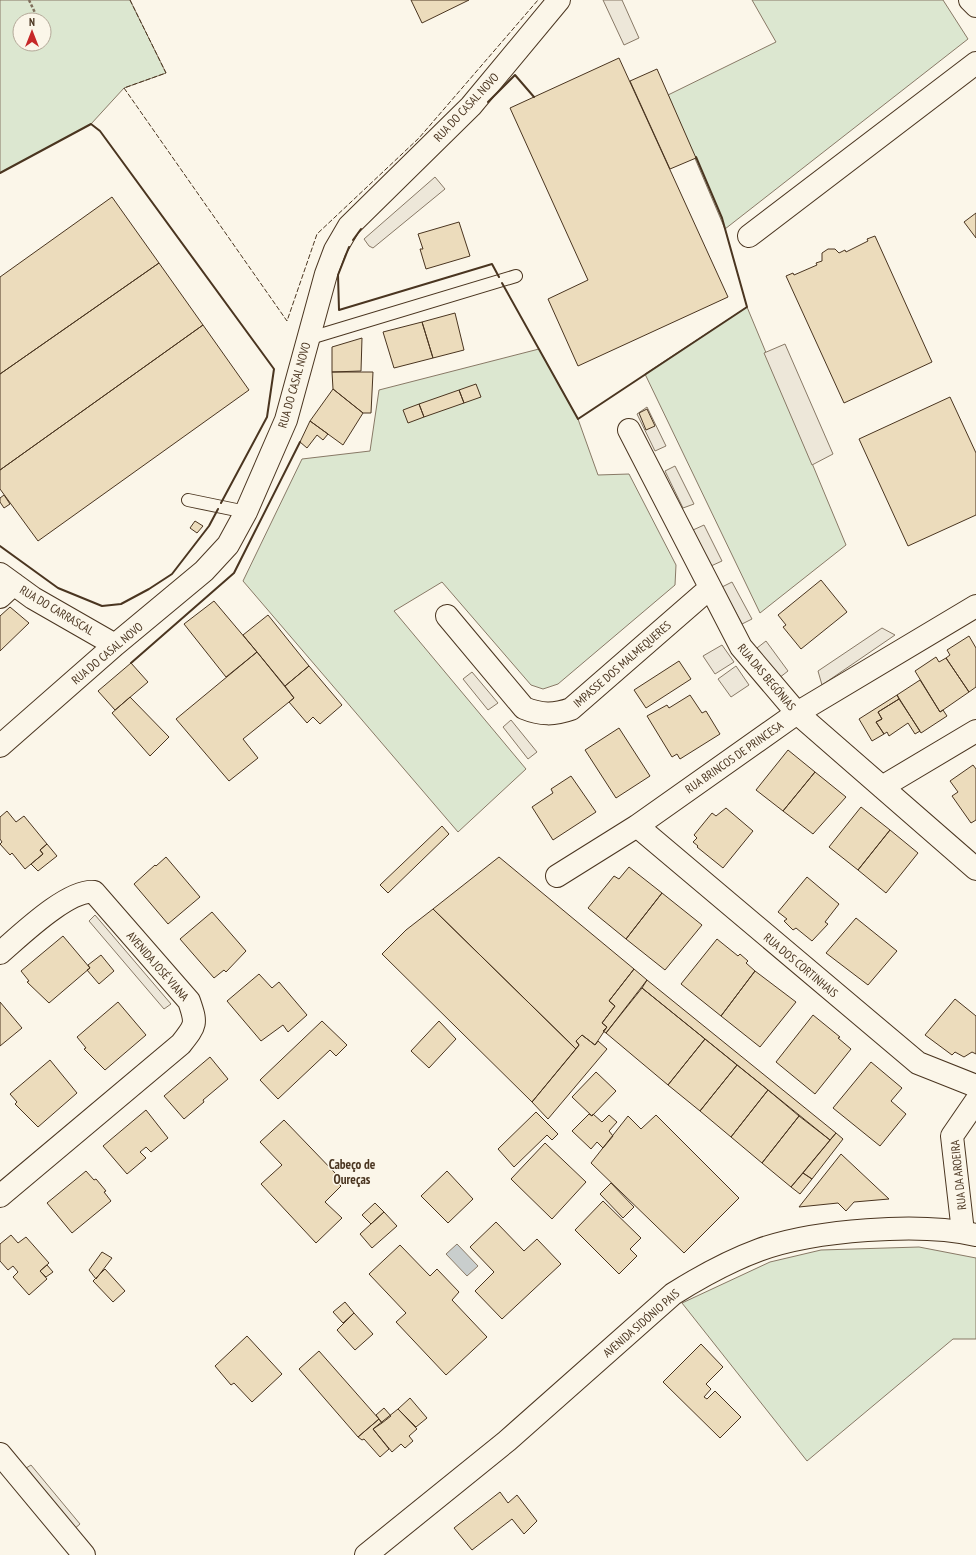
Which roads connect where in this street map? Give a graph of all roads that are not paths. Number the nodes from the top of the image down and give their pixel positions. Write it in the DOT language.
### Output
graph roads {
  1 [pos="559,0"];
  2 [pos="970,0"];
  3 [pos="976,6"];
  4 [pos="976,63"];
  5 [pos="749,236"];
  6 [pos="516,276"];
  7 [pos="307,339"];
  8 [pos="629,430"];
  9 [pos="188,500"];
  10 [pos="246,512"];
  11 [pos="5,585"];
  12 [pos="710,588"];
  13 [pos="976,606"];
  14 [pos="447,616"];
  15 [pos="114,645"];
  16 [pos="797,712"];
  17 [pos="976,731"];
  18 [pos="0,746"];
  19 [pos="882,787"];
  20 [pos="636,826"];
  21 [pos="968,850"];
  22 [pos="976,870"];
  23 [pos="557,876"];
  24 [pos="0,953"];
  25 [pos="976,1086"];
  26 [pos="976,1101"];
  27 [pos="0,1196"];
  28 [pos="970,1233"];
  29 [pos="0,1454"];
  30 [pos="84,1555"];
  31 [pos="366,1555"];
  1 -- 7 [label="street, RUA DO CASAL NOVO"];
  2 -- 3 [label="street"];
  4 -- 5 [label="street"];
  6 -- 7 [label="lane"];
  7 -- 10 [label="street, RUA DO CASAL NOVO"];
  8 -- 12 [label="street, RUA DAS BEGÓNIAS"];
  9 -- 10 [label="lane"];
  10 -- 15 [label="street, RUA DO CASAL NOVO"];
  11 -- 15 [label="street, RUA DO CARRASCAL"];
  12 -- 14 [label="street, IMPASSE DOS MALMEQUERES"];
  12 -- 16 [label="street, RUA DAS BEGÓNIAS"];
  13 -- 16 [label="street, RUA BRINCOS DE PRINCESA"];
  15 -- 18 [label="street, RUA DO CASAL NOVO"];
  16 -- 19 [label="street, RUA DAS BEGÓNIAS"];
  16 -- 20 [label="street, RUA BRINCOS DE PRINCESA"];
  17 -- 19 [label="street"];
  19 -- 21 [label="street, RUA DAS BEGÓNIAS"];
  20 -- 23 [label="street, RUA BRINCOS DE PRINCESA"];
  20 -- 25 [label="street, RUA DOS CORTINHAIS"];
  21 -- 22 [label="street, RUA DAS BEGÓNIAS"];
  24 -- 27 [label="street, AVENIDA JOSÉ VIANA"];
  26 -- 28 [label="street, RUA DA AROEIRA"];
  28 -- 31 [label="street, AVENIDA SIDÓNIO PAIS"];
  29 -- 30 [label="street"];
}
